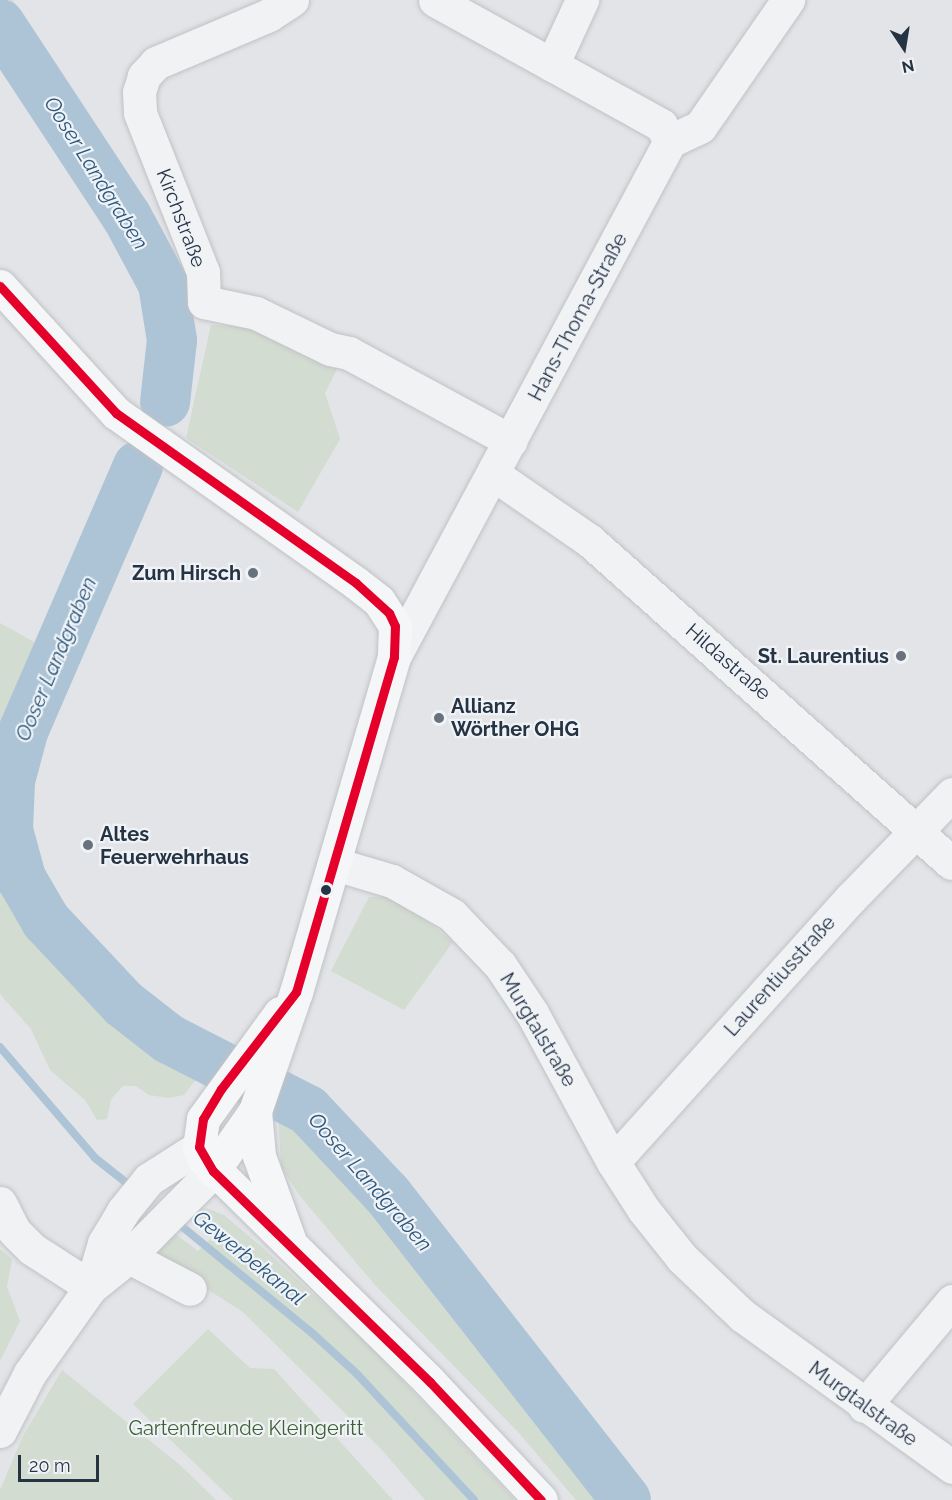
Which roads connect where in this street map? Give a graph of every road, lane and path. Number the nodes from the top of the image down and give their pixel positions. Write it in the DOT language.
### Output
graph roads {
  1 [pos="292,0"];
  2 [pos="435,0"];
  3 [pos="582,0"];
  4 [pos="788,0"];
  5 [pos="552,65"];
  6 [pos="670,141"];
  7 [pos="0,286"];
  8 [pos="511,441"];
  9 [pos="493,474"];
  10 [pos="394,657"];
  11 [pos="952,794"];
  12 [pos="915,832"];
  13 [pos="952,863"];
  14 [pos="335,864"];
  15 [pos="255,1084"];
  16 [pos="206,1159"];
  17 [pos="613,1162"];
  18 [pos="0,1203"];
  19 [pos="126,1246"];
  20 [pos="292,1248"];
  21 [pos="91,1287"];
  22 [pos="190,1289"];
  23 [pos="952,1301"];
  24 [pos="864,1406"];
  25 [pos="0,1431"];
  26 [pos="952,1467"];
  27 [pos="541,1500"];
  1 -- 8 [label="street, Kirchstraße"];
  2 -- 5 [label="street"];
  3 -- 5 [label="street"];
  4 -- 6 [label="street"];
  5 -- 6 [label="street"];
  6 -- 8 [label="street, Hans-Thoma-Straße"];
  7 -- 10 [label="main road"];
  8 -- 9 [label="street, Hans-Thoma-Straße"];
  9 -- 10 [label="street, Hans-Thoma-Straße"];
  9 -- 12 [label="street, Hildastraße"];
  10 -- 14 [label="main road"];
  11 -- 12 [label="street, Laurentiusstraße"];
  12 -- 13 [label="street, Hildastraße"];
  12 -- 17 [label="street, Laurentiusstraße"];
  14 -- 15 [label="main road"];
  14 -- 17 [label="street, Murgtalstraße"];
  15 -- 16 [label="main road"];
  15 -- 16 [label="main road"];
  15 -- 20 [label="main road"];
  16 -- 19 [label="street"];
  16 -- 19 [label="street"];
  16 -- 20 [label="main road"];
  17 -- 24 [label="street, Murgtalstraße"];
  18 -- 21 [label="street"];
  19 -- 21 [label="street"];
  19 -- 22 [label="street"];
  20 -- 27 [label="main road"];
  21 -- 25 [label="street"];
  23 -- 24 [label="street"];
  24 -- 26 [label="street, Murgtalstraße"];
}
